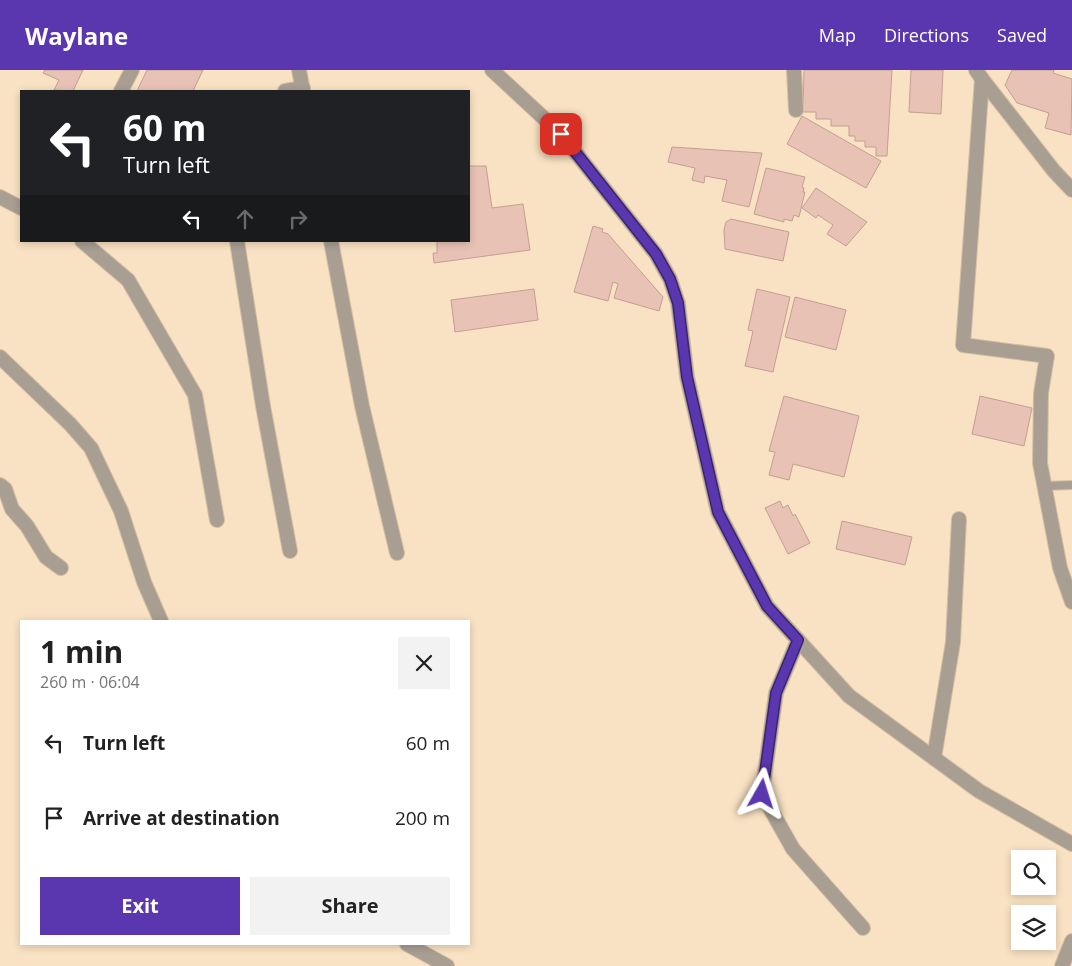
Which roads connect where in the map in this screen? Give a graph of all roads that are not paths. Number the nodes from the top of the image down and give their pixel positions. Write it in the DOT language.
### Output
graph roads {
  1 [pos="132,70"];
  2 [pos="299,70"];
  3 [pos="492,70"];
  4 [pos="794,70"];
  5 [pos="979,75"];
  6 [pos="303,89"];
  7 [pos="122,90"];
  8 [pos="796,110"];
  9 [pos="1072,190"];
  10 [pos="0,197"];
  11 [pos="20,207"];
  12 [pos="83,242"];
  13 [pos="237,242"];
  14 [pos="331,242"];
  15 [pos="0,357"];
  16 [pos="0,485"];
  17 [pos="1072,485"];
  18 [pos="1044,486"];
  19 [pos="959,519"];
  20 [pos="217,520"];
  21 [pos="290,551"];
  22 [pos="398,553"];
  23 [pos="61,568"];
  24 [pos="1072,602"];
  25 [pos="161,620"];
  26 [pos="798,640"];
  27 [pos="934,758"];
  28 [pos="1072,844"];
  29 [pos="863,928"];
  30 [pos="1072,941"];
  31 [pos="409,945"];
  32 [pos="447,966"];
  33 [pos="1062,966"];
  1 -- 7 [label="street"];
  2 -- 6 [label="street"];
  3 -- 26 [label="street"];
  4 -- 8 [label="street"];
  5 -- 9 [label="street"];
  5 -- 18 [label="street"];
  10 -- 11 [label="street"];
  12 -- 20 [label="street"];
  13 -- 21 [label="street"];
  14 -- 22 [label="street"];
  15 -- 25 [label="street"];
  16 -- 23 [label="street"];
  17 -- 18 [label="lane"];
  18 -- 24 [label="street"];
  19 -- 27 [label="street"];
  26 -- 27 [label="street"];
  26 -- 29 [label="street"];
  27 -- 28 [label="street"];
  30 -- 33 [label="street"];
  31 -- 32 [label="street"];
}
